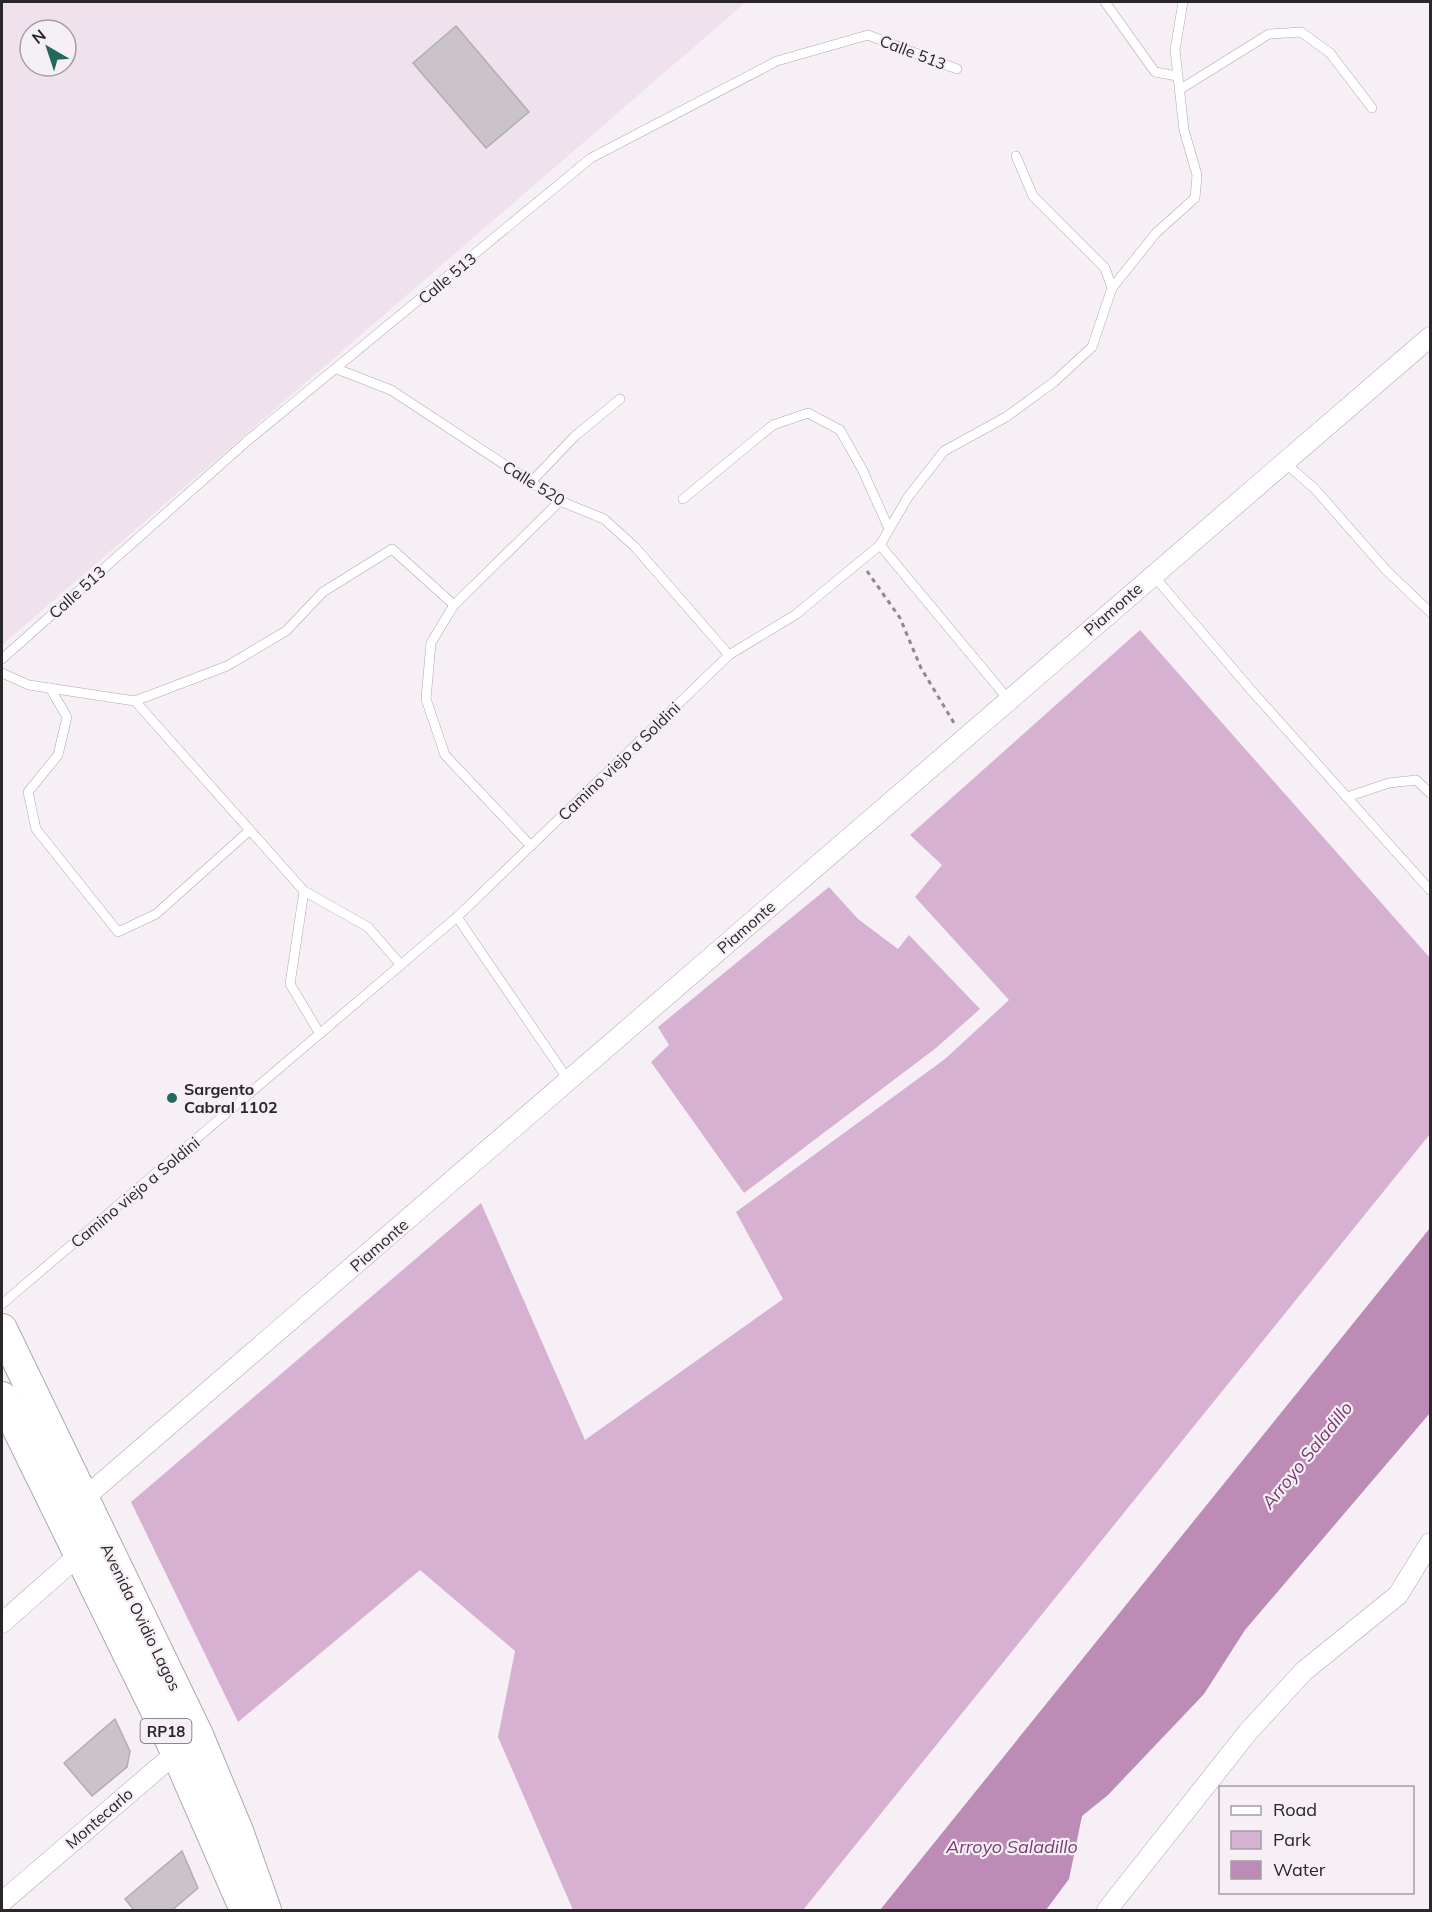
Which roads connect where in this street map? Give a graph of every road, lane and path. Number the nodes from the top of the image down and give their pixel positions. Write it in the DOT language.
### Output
graph roads {
  1 [pos="1105,2"];
  2 [pos="1183,2"];
  3 [pos="957,69"];
  4 [pos="1177,76"];
  5 [pos="1179,90"];
  6 [pos="1372,108"];
  7 [pos="1016,156"];
  8 [pos="1112,288"];
  9 [pos="1431,337"];
  10 [pos="337,369"];
  11 [pos="620,399"];
  12 [pos="1284,462"];
  13 [pos="532,481"];
  14 [pos="683,499"];
  15 [pos="560,501"];
  16 [pos="889,529"];
  17 [pos="880,545"];
  18 [pos="860,563"];
  19 [pos="1153,574"];
  20 [pos="454,605"];
  21 [pos="1431,612"];
  22 [pos="729,656"];
  23 [pos="2,659"];
  24 [pos="2,673"];
  25 [pos="50,688"];
  26 [pos="1008,699"];
  27 [pos="135,701"];
  28 [pos="963,738"];
  29 [pos="1431,793"];
  30 [pos="1347,797"];
  31 [pos="250,830"];
  32 [pos="531,846"];
  33 [pos="1431,890"];
  34 [pos="304,891"];
  35 [pos="457,917"];
  36 [pos="401,965"];
  37 [pos="320,1034"];
  38 [pos="569,1082"];
  39 [pos="2,1304"];
  40 [pos="6,1349"];
  41 [pos="2,1397"];
  42 [pos="71,1508"];
  43 [pos="101,1535"];
  44 [pos="1431,1543"];
  45 [pos="79,1555"];
  46 [pos="2,1623"];
  47 [pos="187,1743"];
  48 [pos="2,1902"];
  49 [pos="244,1911"];
  50 [pos="266,1911"];
  51 [pos="1107,1911"];
  1 -- 4 [label="lane"];
  2 -- 4 [label="lane"];
  3 -- 10 [label="lane, Calle 513"];
  4 -- 5 [label="lane"];
  5 -- 6 [label="lane"];
  5 -- 8 [label="lane, Camino viejo a Soldini"];
  7 -- 8 [label="lane"];
  8 -- 16 [label="lane, Camino viejo a Soldini"];
  9 -- 12 [label="street, Piamonte"];
  10 -- 13 [label="lane, Calle 520"];
  10 -- 23 [label="lane, Calle 513"];
  11 -- 13 [label="lane"];
  12 -- 19 [label="street, Piamonte"];
  12 -- 21 [label="lane"];
  13 -- 15 [label="lane, Calle 520"];
  14 -- 16 [label="lane"];
  15 -- 20 [label="lane"];
  15 -- 22 [label="lane, Calle 520"];
  16 -- 17 [label="lane, Camino viejo a Soldini"];
  17 -- 18 [label="lane, Camino viejo a Soldini"];
  17 -- 26 [label="lane"];
  18 -- 22 [label="lane, Camino viejo a Soldini"];
  18 -- 28 [label="path"];
  19 -- 26 [label="street, Piamonte"];
  19 -- 30 [label="lane"];
  20 -- 27 [label="lane"];
  20 -- 32 [label="lane"];
  22 -- 32 [label="lane, Camino viejo a Soldini"];
  24 -- 25 [label="lane"];
  25 -- 27 [label="lane"];
  25 -- 31 [label="lane"];
  26 -- 28 [label="street, Piamonte"];
  27 -- 31 [label="lane"];
  28 -- 38 [label="street, Piamonte"];
  29 -- 30 [label="lane"];
  30 -- 33 [label="lane"];
  31 -- 34 [label="lane"];
  32 -- 35 [label="lane, Camino viejo a Soldini"];
  34 -- 36 [label="lane"];
  34 -- 37 [label="lane"];
  35 -- 36 [label="lane, Camino viejo a Soldini"];
  35 -- 38 [label="lane"];
  36 -- 37 [label="lane, Camino viejo a Soldini"];
  37 -- 39 [label="lane, Camino viejo a Soldini"];
  38 -- 42 [label="street, Piamonte"];
  40 -- 42 [label="main road, Avenida Ovidio Lagos / RP18"];
  41 -- 42 [label="main road, Avenida Ovidio Lagos / RP18"];
  42 -- 43 [label="main road, Avenida Ovidio Lagos / RP18"];
  42 -- 45 [label="main road, Avenida Ovidio Lagos / RP18"];
  43 -- 45 [label="street"];
  43 -- 47 [label="main road, Avenida Ovidio Lagos / RP18"];
  44 -- 51 [label="street"];
  45 -- 46 [label="street"];
  45 -- 47 [label="main road, Avenida Ovidio Lagos / RP18"];
  47 -- 48 [label="street, Montecarlo"];
  47 -- 49 [label="main road, Avenida Ovidio Lagos / RP18"];
  47 -- 50 [label="main road, Avenida Ovidio Lagos / RP18"];
}
